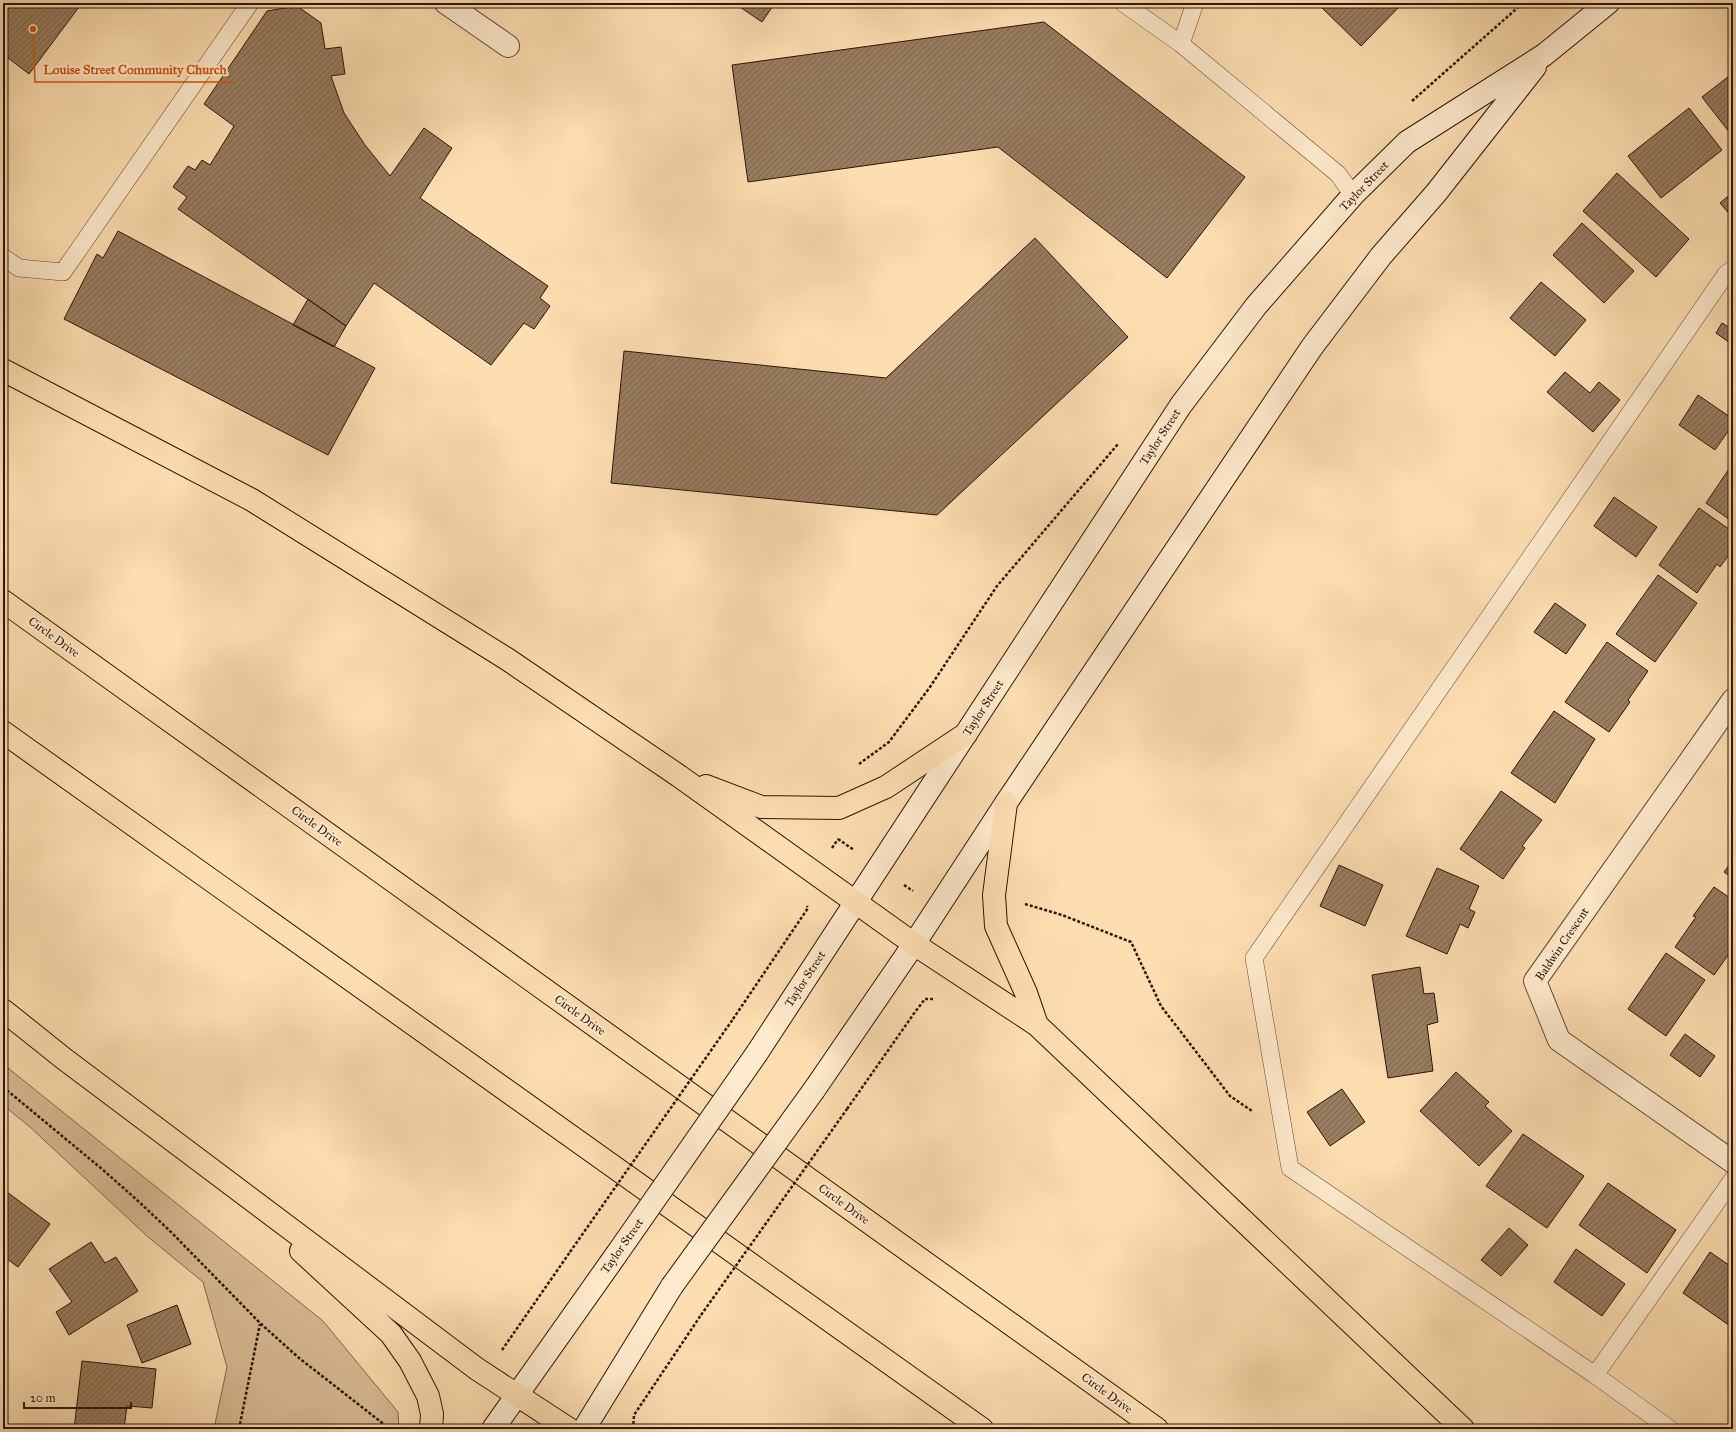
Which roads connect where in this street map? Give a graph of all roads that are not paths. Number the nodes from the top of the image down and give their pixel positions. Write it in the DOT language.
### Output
graph roads {
  1 [pos="250,3"];
  2 [pos="446,3"];
  3 [pos="1123,3"];
  4 [pos="1196,3"];
  5 [pos="1608,3"];
  6 [pos="1181,44"];
  7 [pos="508,46"];
  8 [pos="1544,55"];
  9 [pos="1353,195"];
  10 [pos="3,257"];
  11 [pos="1733,269"];
  12 [pos="3,370"];
  13 [pos="3,601"];
  14 [pos="1733,700"];
  15 [pos="3,732"];
  16 [pos="966,734"];
  17 [pos="679,776"];
  18 [pos="1006,804"];
  19 [pos="855,902"];
  20 [pos="914,944"];
  21 [pos="3,1010"];
  22 [pos="1038,1025"];
  23 [pos="1733,1162"];
  24 [pos="212,1168"];
  25 [pos="1733,1179"];
  26 [pos="1595,1375"];
  27 [pos="517,1394"];
  28 [pos="431,1429"];
  29 [pos="493,1429"];
  30 [pos="569,1429"];
  31 [pos="584,1429"];
  32 [pos="982,1429"];
  33 [pos="1158,1429"];
  34 [pos="1463,1429"];
  35 [pos="1670,1429"];
  1 -- 10 [label="lane"];
  2 -- 7 [label="main road"];
  3 -- 6 [label="lane"];
  4 -- 6 [label="lane"];
  5 -- 8 [label="main road, Taylor Street"];
  6 -- 9 [label="lane"];
  8 -- 9 [label="main road, Taylor Street"];
  8 -- 18 [label="main road, Taylor Street"];
  9 -- 16 [label="main road, Taylor Street"];
  11 -- 26 [label="lane"];
  12 -- 17 [label="highway"];
  13 -- 33 [label="highway, Circle Drive"];
  14 -- 23 [label="main road, Baldwin Crescent"];
  15 -- 32 [label="highway"];
  16 -- 17 [label="highway"];
  16 -- 19 [label="main road, Taylor Street"];
  17 -- 19 [label="highway"];
  18 -- 20 [label="main road, Taylor Street"];
  18 -- 22 [label="highway"];
  19 -- 20 [label="highway"];
  19 -- 27 [label="main road, Taylor Street, bridge"];
  20 -- 22 [label="highway"];
  20 -- 31 [label="main road, Taylor Street, bridge"];
  21 -- 24 [label="highway"];
  22 -- 34 [label="highway"];
  24 -- 27 [label="highway"];
  24 -- 28 [label="highway"];
  25 -- 26 [label="lane"];
  26 -- 35 [label="lane"];
  27 -- 29 [label="main road, Taylor Street"];
  27 -- 30 [label="highway"];
}
